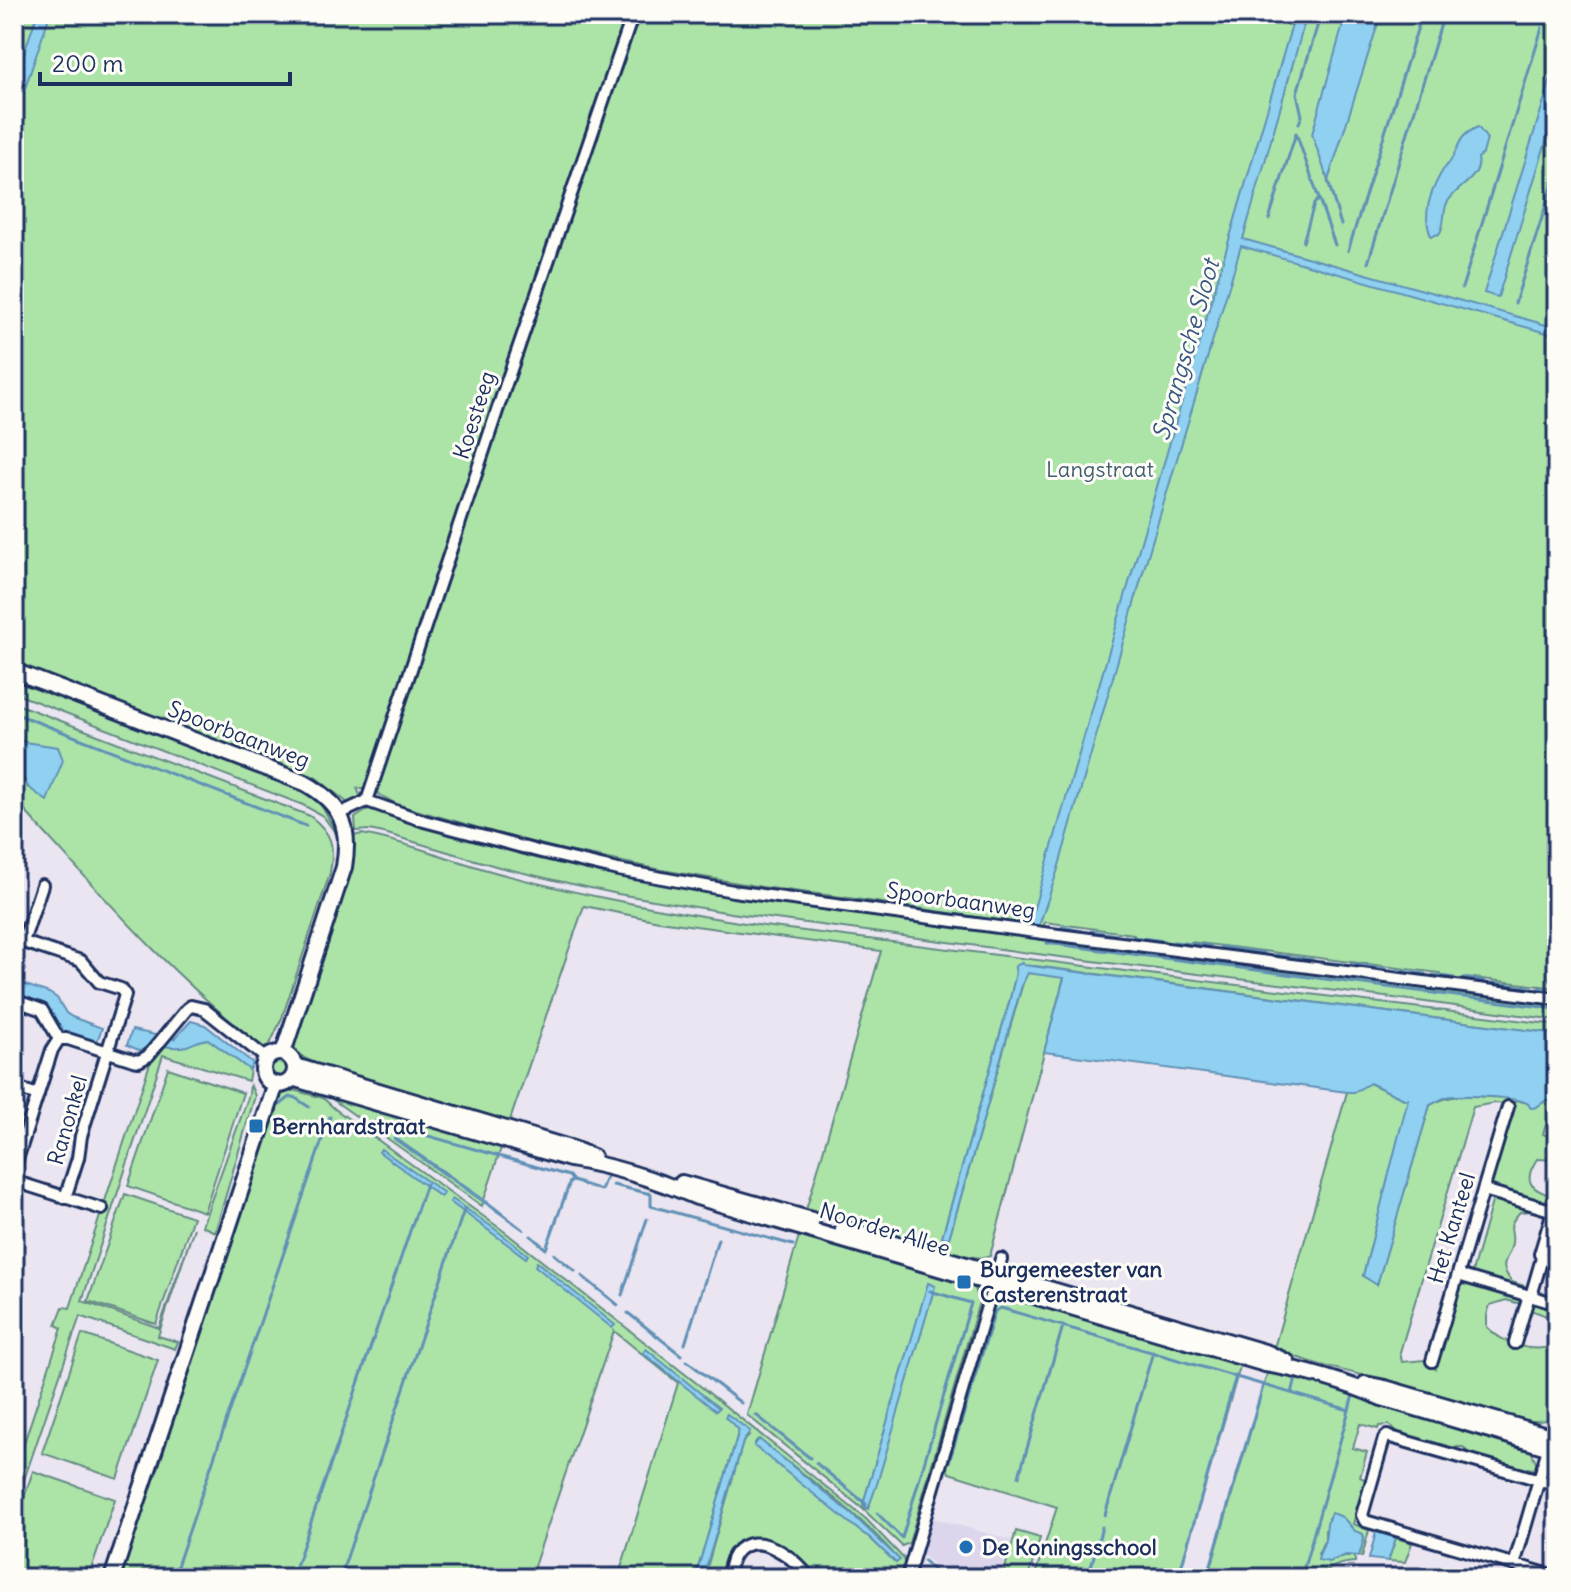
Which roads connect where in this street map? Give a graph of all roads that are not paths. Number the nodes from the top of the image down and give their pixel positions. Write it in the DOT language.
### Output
graph roads {
  1 [pos="633,14"];
  2 [pos="14,671"];
  3 [pos="367,801"];
  4 [pos="339,814"];
  5 [pos="42,885"];
  6 [pos="19,940"];
  7 [pos="1557,999"];
  8 [pos="14,1000"];
  9 [pos="59,1039"];
  10 [pos="107,1052"];
  11 [pos="283,1053"];
  12 [pos="266,1058"];
  13 [pos="294,1072"];
  14 [pos="276,1084"];
  15 [pos="14,1087"];
  16 [pos="38,1095"];
  17 [pos="1508,1107"];
  18 [pos="14,1169"];
  19 [pos="14,1181"];
  20 [pos="1484,1190"];
  21 [pos="65,1198"];
  22 [pos="102,1209"];
  23 [pos="1556,1210"];
  24 [pos="997,1272"];
  25 [pos="1458,1275"];
  26 [pos="1530,1296"];
  27 [pos="1557,1304"];
  28 [pos="1515,1343"];
  29 [pos="1432,1361"];
  30 [pos="1557,1418"];
  31 [pos="1553,1443"];
  32 [pos="1539,1479"];
  33 [pos="1557,1485"];
  34 [pos="1514,1565"];
  35 [pos="1556,1577"];
  36 [pos="112,1578"];
  37 [pos="728,1578"];
  38 [pos="809,1578"];
  39 [pos="907,1578"];
  1 -- 3 [label="street, Koesteeg"];
  2 -- 4 [label="street, Spoorbaanweg"];
  3 -- 4 [label="street"];
  3 -- 7 [label="street, Spoorbaanweg"];
  4 -- 11 [label="street"];
  5 -- 6 [label="street"];
  6 -- 10 [label="street, Ranonkel"];
  8 -- 9 [label="street"];
  9 -- 10 [label="street"];
  9 -- 16 [label="street"];
  10 -- 12 [label="street"];
  10 -- 21 [label="street, Ranonkel"];
  11 -- 12 [label="street"];
  11 -- 13 [label="street"];
  12 -- 14 [label="street"];
  13 -- 14 [label="street"];
  13 -- 24 [label="street, Noorder Allee"];
  14 -- 36 [label="street"];
  15 -- 16 [label="street"];
  16 -- 18 [label="street"];
  17 -- 20 [label="street, Het Kanteel"];
  19 -- 21 [label="street"];
  20 -- 23 [label="street"];
  20 -- 25 [label="street, Het Kanteel"];
  21 -- 22 [label="street"];
  23 -- 26 [label="street"];
  24 -- 31 [label="street, Noorder Allee"];
  24 -- 39 [label="street"];
  25 -- 26 [label="street"];
  25 -- 29 [label="street, Het Kanteel"];
  26 -- 27 [label="street"];
  26 -- 28 [label="street"];
  30 -- 31 [label="street"];
  31 -- 32 [label="street"];
  32 -- 33 [label="street"];
  32 -- 34 [label="street"];
  32 -- 34 [label="street"];
  34 -- 35 [label="street"];
  37 -- 38 [label="street"];
}
